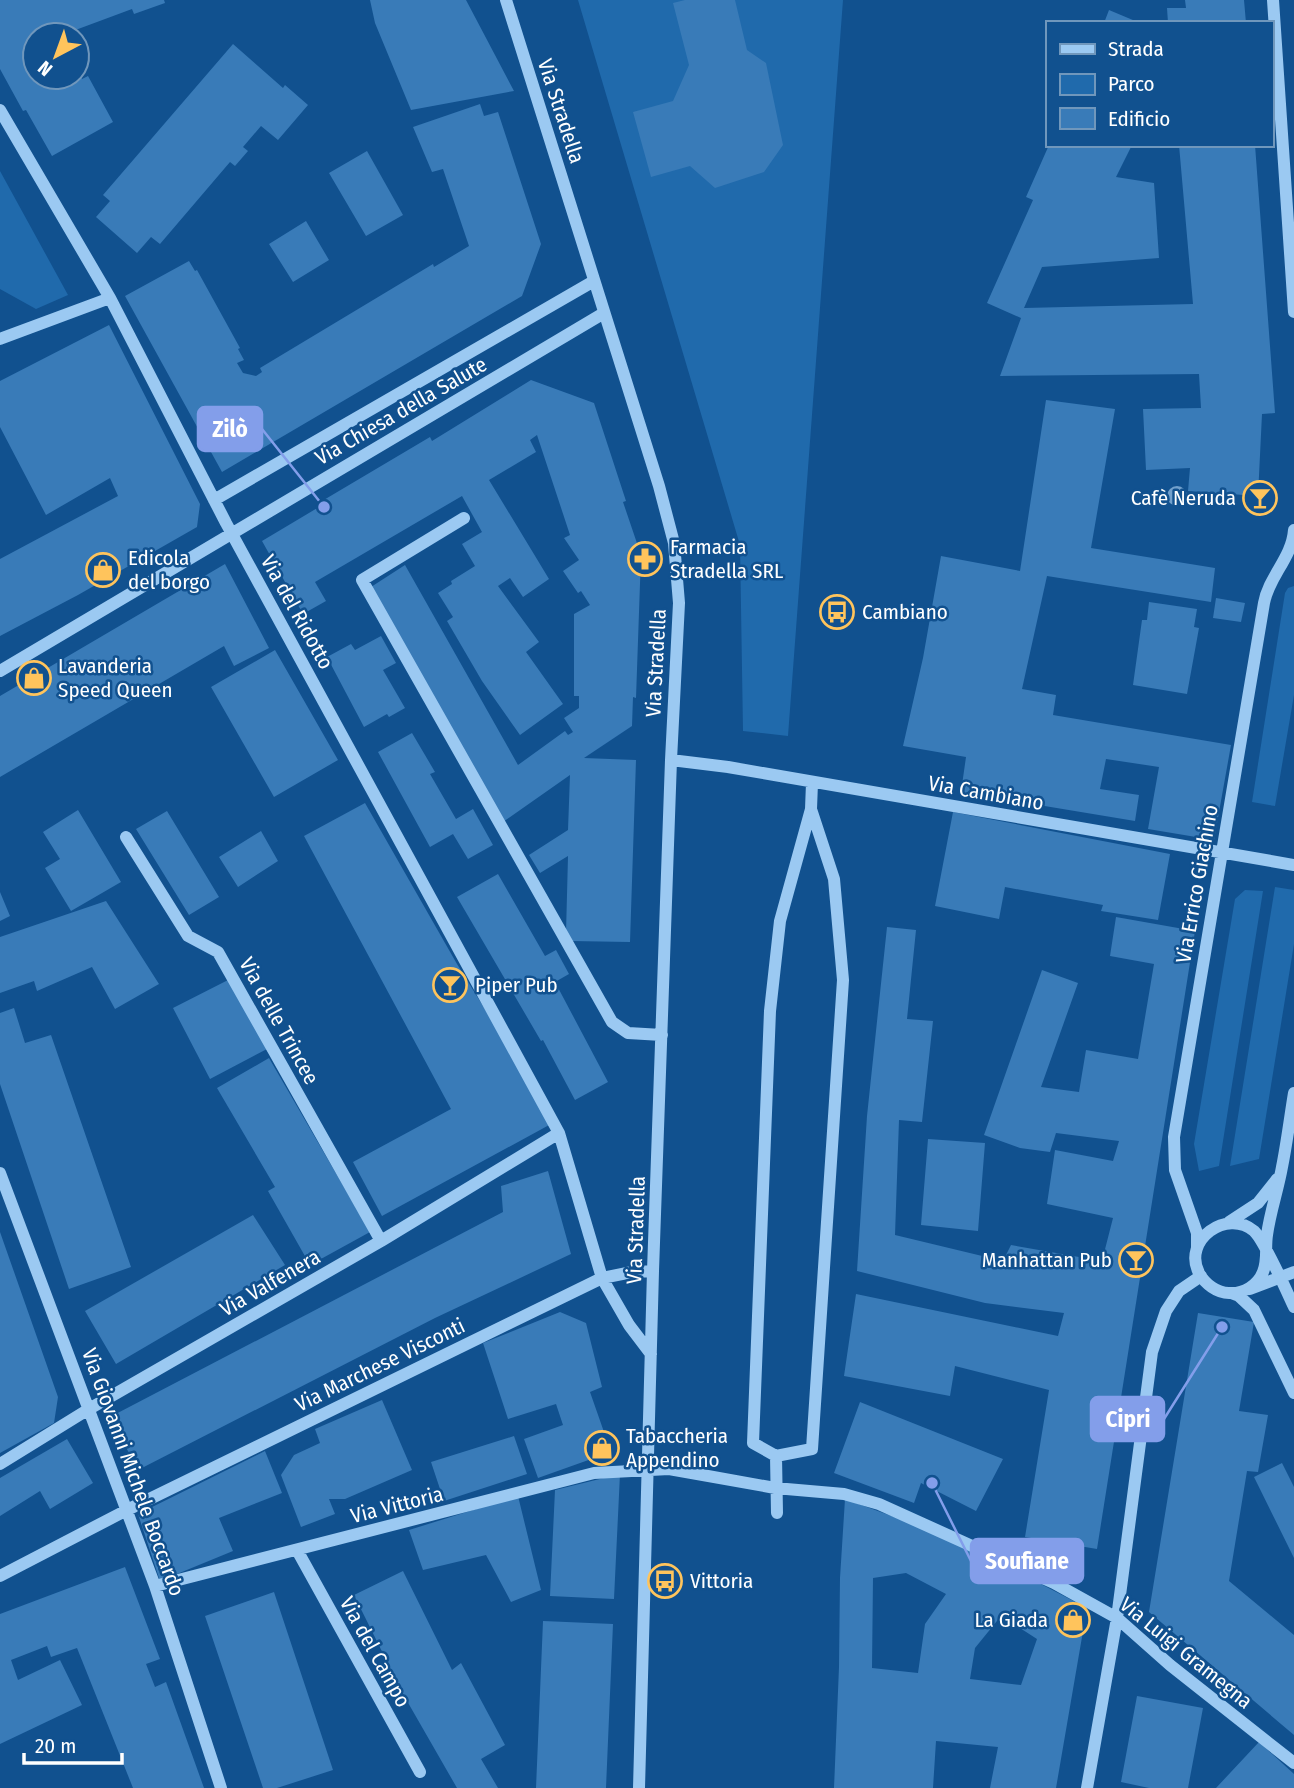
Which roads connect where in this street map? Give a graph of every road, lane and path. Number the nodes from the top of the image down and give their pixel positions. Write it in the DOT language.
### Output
graph roads {
  1 [pos="506,0"];
  2 [pos="1273,0"];
  3 [pos="0,110"];
  4 [pos="1291,224"];
  5 [pos="594,281"];
  6 [pos="110,298"];
  7 [pos="1294,312"];
  8 [pos="604,313"];
  9 [pos="1,336"];
  10 [pos="214,500"];
  11 [pos="464,518"];
  12 [pos="1294,530"];
  13 [pos="232,533"];
  14 [pos="0,670"];
  15 [pos="671,760"];
  16 [pos="812,783"];
  17 [pos="811,809"];
  18 [pos="126,836"];
  19 [pos="1222,853"];
  20 [pos="1294,865"];
  21 [pos="662,1035"];
  22 [pos="1294,1093"];
  23 [pos="559,1133"];
  24 [pos="1282,1166"];
  25 [pos="0,1173"];
  26 [pos="1225,1224"];
  27 [pos="381,1241"];
  28 [pos="1197,1248"];
  29 [pos="1266,1251"];
  30 [pos="653,1271"];
  31 [pos="1294,1272"];
  32 [pos="1201,1276"];
  33 [pos="602,1278"];
  34 [pos="1280,1279"];
  35 [pos="1246,1290"];
  36 [pos="1230,1293"];
  37 [pos="1294,1307"];
  38 [pos="651,1354"];
  39 [pos="1294,1393"];
  40 [pos="89,1409"];
  41 [pos="776,1456"];
  42 [pos="0,1464"];
  43 [pos="649,1469"];
  44 [pos="775,1488"];
  45 [pos="127,1510"];
  46 [pos="777,1513"];
  47 [pos="297,1550"];
  48 [pos="0,1576"];
  49 [pos="155,1586"];
  50 [pos="1117,1618"];
  51 [pos="1294,1763"];
  52 [pos="420,1772"];
  53 [pos="221,1788"];
  54 [pos="639,1788"];
  55 [pos="1087,1788"];
  1 -- 5 [label="street, Via Stradella"];
  2 -- 4 [label="street"];
  3 -- 6 [label="street, Via del Ridotto"];
  4 -- 7 [label="street"];
  5 -- 8 [label="street, Via Stradella"];
  5 -- 10 [label="street, Via Chiesa della Salute"];
  6 -- 9 [label="street"];
  6 -- 10 [label="street, Via del Ridotto"];
  8 -- 13 [label="street, Via Chiesa della Salute"];
  8 -- 15 [label="street, Via Stradella"];
  10 -- 13 [label="street, Via del Ridotto"];
  11 -- 21 [label="street"];
  12 -- 19 [label="street, Via Errico Giachino"];
  13 -- 14 [label="street, Via Chiesa della Salute"];
  13 -- 23 [label="street, Via del Ridotto"];
  15 -- 16 [label="street, Via Cambiano"];
  15 -- 21 [label="street, Via Stradella"];
  16 -- 17 [label="street"];
  16 -- 19 [label="street, Via Cambiano"];
  17 -- 41 [label="street"];
  17 -- 41 [label="street"];
  18 -- 27 [label="street, Via delle Trincee"];
  19 -- 20 [label="street, Via Cambiano"];
  19 -- 28 [label="street, Via Errico Giachino"];
  21 -- 30 [label="street, Via Stradella"];
  22 -- 24 [label="street"];
  23 -- 27 [label="street, Via Valfenera"];
  23 -- 33 [label="street, Via del Ridotto"];
  24 -- 26 [label="street"];
  24 -- 29 [label="street"];
  25 -- 40 [label="street, Via Giovanni Michele Boccardo"];
  26 -- 28 [label="street"];
  26 -- 29 [label="street"];
  27 -- 40 [label="street, Via Valfenera"];
  28 -- 32 [label="street, Via Errico Giachino"];
  29 -- 34 [label="street"];
  29 -- 35 [label="street"];
  30 -- 33 [label="street, Via Marchese Visconti"];
  30 -- 38 [label="street, Via Stradella"];
  31 -- 34 [label="street"];
  32 -- 36 [label="street"];
  32 -- 50 [label="street"];
  33 -- 38 [label="street, Via del Ridotto"];
  33 -- 45 [label="street, Via Marchese Visconti"];
  34 -- 35 [label="street"];
  34 -- 37 [label="street"];
  35 -- 36 [label="street"];
  36 -- 39 [label="street"];
  38 -- 43 [label="street, Via Stradella"];
  40 -- 42 [label="street, Via Valfenera"];
  40 -- 45 [label="street, Via Giovanni Michele Boccardo"];
  41 -- 44 [label="street"];
  43 -- 44 [label="street, Via Luigi Gramegna"];
  43 -- 47 [label="street, Via Vittoria"];
  43 -- 54 [label="street"];
  44 -- 46 [label="street"];
  44 -- 50 [label="street, Via Luigi Gramegna"];
  45 -- 48 [label="street"];
  45 -- 49 [label="street, Via Giovanni Michele Boccardo"];
  47 -- 49 [label="street, Via Vittoria"];
  47 -- 52 [label="street, Via del Campo"];
  49 -- 53 [label="street, Via Giovanni Michele Boccardo"];
  50 -- 51 [label="street, Via Luigi Gramegna"];
  50 -- 55 [label="street"];
}
